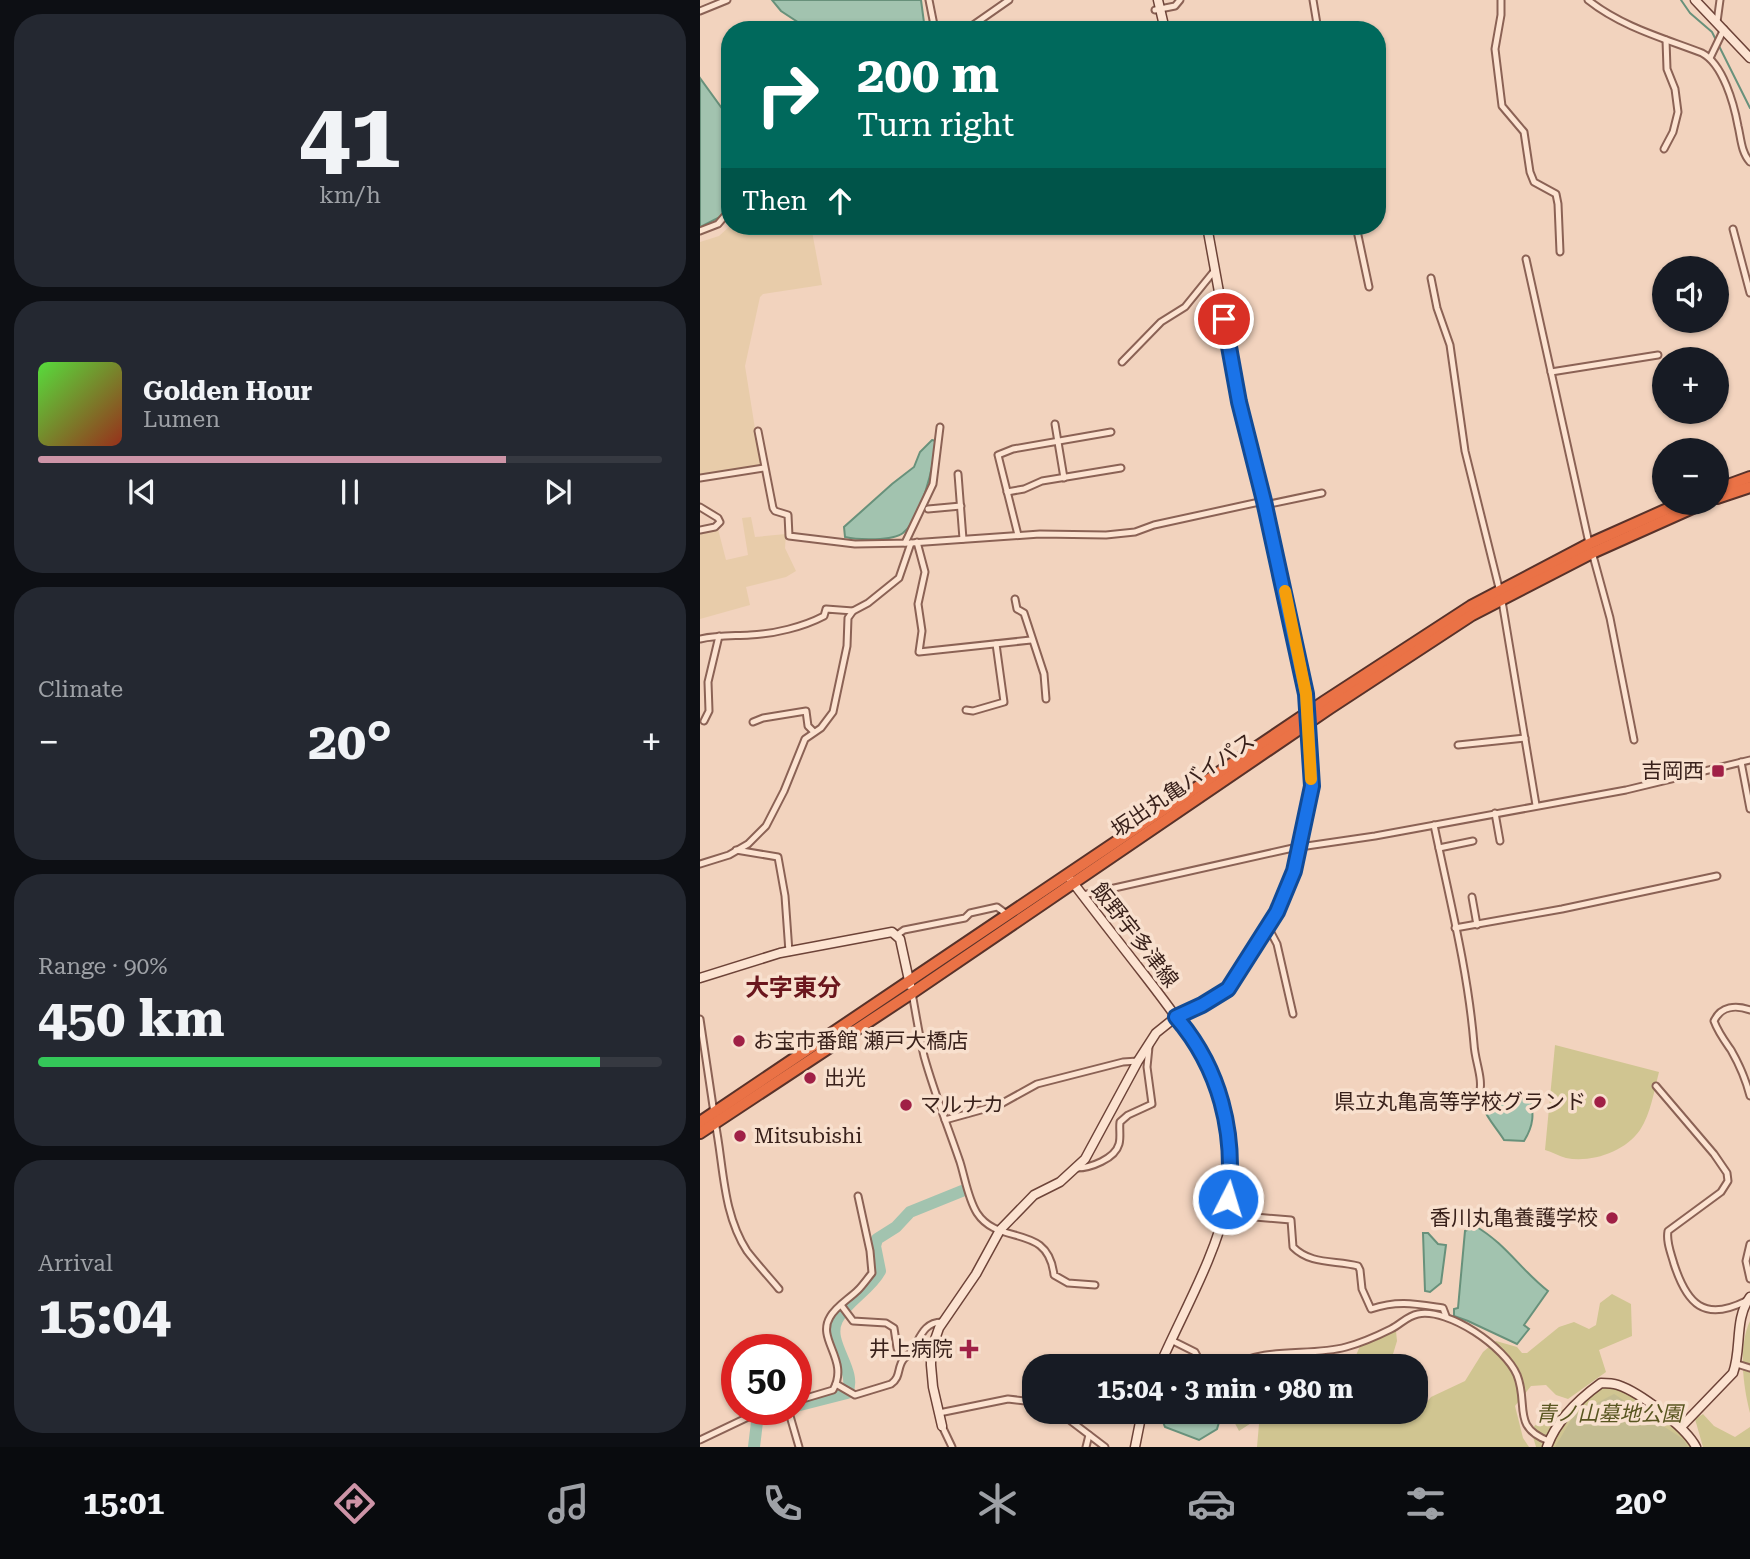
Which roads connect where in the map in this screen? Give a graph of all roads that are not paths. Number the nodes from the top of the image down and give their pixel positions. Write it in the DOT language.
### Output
graph roads {
  1 [pos="727,0"];
  2 [pos="929,0"];
  3 [pos="1009,0"];
  4 [pos="1158,0"];
  5 [pos="1180,0"];
  6 [pos="1313,0"];
  7 [pos="1501,0"];
  8 [pos="1588,0"];
  9 [pos="1695,0"];
  10 [pos="1720,0"];
  11 [pos="1158,10"];
  12 [pos="700,11"];
  13 [pos="933,21"];
  14 [pos="979,21"];
  15 [pos="1162,21"];
  16 [pos="1316,21"];
  17 [pos="1719,33"];
  18 [pos="1666,40"];
  19 [pos="1710,58"];
  20 [pos="1750,58"];
  21 [pos="1664,149"];
  22 [pos="1750,162"];
  23 [pos="721,221"];
  24 [pos="1733,229"];
  25 [pos="700,231"];
  26 [pos="1209,235"];
  27 [pos="1358,235"];
  28 [pos="1560,252"];
  29 [pos="1526,259"];
  30 [pos="1215,270"];
  31 [pos="1431,278"];
  32 [pos="1369,287"];
  33 [pos="1750,293"];
  34 [pos="1652,356"];
  35 [pos="1122,362"];
  36 [pos="1551,372"];
  37 [pos="1055,424"];
  38 [pos="940,427"];
  39 [pos="758,431"];
  40 [pos="1111,432"];
  41 [pos="1058,441"];
  42 [pos="764,468"];
  43 [pos="1121,468"];
  44 [pos="958,474"];
  45 [pos="1750,477"];
  46 [pos="700,478"];
  47 [pos="1064,478"];
  48 [pos="1729,485"];
  49 [pos="1750,487"];
  50 [pos="1007,492"];
  51 [pos="1322,493"];
  52 [pos="1729,494"];
  53 [pos="1265,503"];
  54 [pos="961,506"];
  55 [pos="700,507"];
  56 [pos="928,509"];
  57 [pos="1657,515"];
  58 [pos="1674,515"];
  59 [pos="700,530"];
  60 [pos="1018,535"];
  61 [pos="963,539"];
  62 [pos="911,543"];
  63 [pos="1591,548"];
  64 [pos="1501,595"];
  65 [pos="1016,599"];
  66 [pos="853,611"];
  67 [pos="719,636"];
  68 [pos="700,639"];
  69 [pos="1031,640"];
  70 [pos="996,644"];
  71 [pos="1046,699"];
  72 [pos="966,710"];
  73 [pos="1308,718"];
  74 [pos="704,721"];
  75 [pos="753,722"];
  76 [pos="814,732"];
  77 [pos="1525,738"];
  78 [pos="1634,740"];
  79 [pos="1458,745"];
  80 [pos="1750,760"];
  81 [pos="1741,762"];
  82 [pos="1536,805"];
  83 [pos="1750,809"];
  84 [pos="1495,813"];
  85 [pos="1434,825"];
  86 [pos="1473,841"];
  87 [pos="1500,841"];
  88 [pos="1299,847"];
  89 [pos="1439,848"];
  90 [pos="736,850"];
  91 [pos="700,864"];
  92 [pos="1717,876"];
  93 [pos="1070,879"];
  94 [pos="1083,895"];
  95 [pos="1472,897"];
  96 [pos="1008,915"];
  97 [pos="1477,925"];
  98 [pos="1268,927"];
  99 [pos="1455,929"];
  100 [pos="897,935"];
  101 [pos="789,951"];
  102 [pos="700,978"];
  103 [pos="911,987"];
  104 [pos="1750,1010"];
  105 [pos="1293,1014"];
  106 [pos="1176,1017"];
  107 [pos="700,1019"];
  108 [pos="1149,1044"];
  109 [pos="1138,1061"];
  110 [pos="1656,1086"];
  111 [pos="1750,1096"];
  112 [pos="1479,1097"];
  113 [pos="715,1118"];
  114 [pos="945,1120"];
  115 [pos="700,1122"];
  116 [pos="700,1133"];
  117 [pos="1077,1168"];
  118 [pos="1230,1178"];
  119 [pos="858,1196"];
  120 [pos="1000,1230"];
  121 [pos="1750,1244"];
  122 [pos="1750,1279"];
  123 [pos="1095,1285"];
  124 [pos="779,1289"];
  125 [pos="1749,1299"];
  126 [pos="841,1305"];
  127 [pos="1446,1316"];
  128 [pos="942,1322"];
  129 [pos="1171,1340"];
  130 [pos="1165,1354"];
  131 [pos="1196,1354"];
  132 [pos="1281,1354"];
  133 [pos="903,1359"];
  134 [pos="1737,1364"];
  135 [pos="1750,1368"];
  136 [pos="836,1384"];
  137 [pos="812,1396"];
  138 [pos="1022,1401"];
  139 [pos="939,1413"];
  140 [pos="1075,1424"];
  141 [pos="1140,1424"];
  142 [pos="731,1425"];
  143 [pos="793,1425"];
  144 [pos="942,1426"];
  145 [pos="1681,1427"];
  146 [pos="1089,1435"];
  147 [pos="700,1440"];
  148 [pos="1548,1444"];
  149 [pos="799,1447"];
  150 [pos="952,1447"];
  151 [pos="1086,1447"];
  152 [pos="1105,1447"];
  153 [pos="1135,1447"];
  154 [pos="1696,1447"];
  1 -- 12 [label="street"];
  2 -- 13 [label="street"];
  3 -- 14 [label="street"];
  4 -- 11 [label="street"];
  5 -- 11 [label="street"];
  6 -- 16 [label="street"];
  7 -- 28 [label="street"];
  8 -- 18 [label="street"];
  9 -- 17 [label="street"];
  10 -- 17 [label="street"];
  11 -- 15 [label="street"];
  17 -- 19 [label="street"];
  17 -- 20 [label="street"];
  18 -- 19 [label="street"];
  18 -- 21 [label="street"];
  19 -- 22 [label="street"];
  23 -- 25 [label="street"];
  24 -- 33 [label="street"];
  26 -- 30 [label="street"];
  27 -- 32 [label="street"];
  29 -- 36 [label="street"];
  30 -- 35 [label="street"];
  30 -- 53 [label="street"];
  31 -- 64 [label="street"];
  34 -- 36 [label="street"];
  36 -- 63 [label="street"];
  37 -- 41 [label="street"];
  38 -- 62 [label="street"];
  39 -- 42 [label="street"];
  40 -- 41 [label="street"];
  41 -- 47 [label="street"];
  41 -- 50 [label="street"];
  42 -- 46 [label="street"];
  42 -- 62 [label="street"];
  43 -- 47 [label="street"];
  44 -- 54 [label="street"];
  45 -- 48 [label="highway"];
  47 -- 50 [label="street"];
  49 -- 52 [label="highway"];
  50 -- 60 [label="street"];
  51 -- 53 [label="street"];
  53 -- 60 [label="street"];
  53 -- 73 [label="street"];
  54 -- 56 [label="street"];
  54 -- 61 [label="street"];
  55 -- 59 [label="street"];
  57 -- 63 [label="highway, 坂出丸亀バイパス"];
  58 -- 63 [label="highway, 坂出丸亀バイパス"];
  60 -- 61 [label="street"];
  61 -- 62 [label="street"];
  62 -- 66 [label="street"];
  62 -- 70 [label="street"];
  63 -- 64 [label="highway, 坂出丸亀バイパス"];
  63 -- 78 [label="street"];
  64 -- 73 [label="highway, 坂出丸亀バイパス"];
  64 -- 77 [label="street"];
  65 -- 69 [label="street"];
  66 -- 67 [label="street"];
  66 -- 76 [label="street"];
  67 -- 68 [label="street"];
  67 -- 74 [label="street"];
  69 -- 70 [label="street"];
  69 -- 71 [label="street"];
  70 -- 72 [label="street"];
  73 -- 88 [label="street"];
  73 -- 93 [label="highway, 坂出丸亀バイパス"];
  75 -- 76 [label="street"];
  76 -- 90 [label="street"];
  77 -- 79 [label="street"];
  77 -- 82 [label="street"];
  80 -- 81 [label="street"];
  81 -- 82 [label="street"];
  81 -- 83 [label="street"];
  82 -- 84 [label="street"];
  84 -- 85 [label="street"];
  84 -- 87 [label="street"];
  85 -- 88 [label="street"];
  85 -- 89 [label="street"];
  86 -- 89 [label="street"];
  88 -- 94 [label="street"];
  88 -- 98 [label="street"];
  89 -- 99 [label="street"];
  90 -- 91 [label="street"];
  90 -- 101 [label="street"];
  92 -- 97 [label="street"];
  93 -- 94 [label="street, 飯野宇多津線"];
  93 -- 96 [label="highway, 坂出丸亀バイパス"];
  93 -- 103 [label="highway, 坂出丸亀バイパス"];
  94 -- 106 [label="street, 飯野宇多津線"];
  95 -- 97 [label="street"];
  96 -- 100 [label="street"];
  96 -- 103 [label="highway, 坂出丸亀バイパス"];
  97 -- 99 [label="street"];
  98 -- 105 [label="street"];
  98 -- 106 [label="street"];
  99 -- 112 [label="street"];
  100 -- 101 [label="street"];
  100 -- 103 [label="street"];
  101 -- 102 [label="street"];
  103 -- 113 [label="highway, 坂出丸亀バイパス"];
  103 -- 114 [label="street"];
  104 -- 111 [label="street"];
  106 -- 108 [label="street"];
  106 -- 118 [label="street, 飯野宇多津線"];
  107 -- 113 [label="street"];
  108 -- 109 [label="street"];
  108 -- 117 [label="street"];
  109 -- 114 [label="street"];
  109 -- 117 [label="street"];
  110 -- 125 [label="street"];
  113 -- 115 [label="highway, 坂出丸亀バイパス"];
  113 -- 116 [label="highway, 坂出丸亀バイパス"];
  113 -- 124 [label="street"];
  114 -- 120 [label="street"];
  117 -- 120 [label="street"];
  118 -- 127 [label="street"];
  118 -- 129 [label="street, 飯野宇多津線"];
  119 -- 126 [label="street"];
  120 -- 123 [label="street"];
  120 -- 128 [label="street"];
  121 -- 122 [label="street"];
  125 -- 134 [label="street"];
  126 -- 133 [label="street"];
  126 -- 136 [label="street"];
  127 -- 132 [label="street"];
  127 -- 148 [label="street"];
  128 -- 133 [label="street"];
  128 -- 139 [label="street"];
  129 -- 130 [label="street, 飯野宇多津線"];
  129 -- 131 [label="street"];
  133 -- 136 [label="street"];
  134 -- 135 [label="street"];
  134 -- 145 [label="street"];
  136 -- 137 [label="street"];
  138 -- 139 [label="street"];
  139 -- 144 [label="street"];
  140 -- 146 [label="street"];
  141 -- 153 [label="street"];
  142 -- 147 [label="street"];
  143 -- 149 [label="street"];
  144 -- 150 [label="street"];
  145 -- 148 [label="street"];
  145 -- 154 [label="street"];
  146 -- 151 [label="street"];
  146 -- 152 [label="street"];
}
